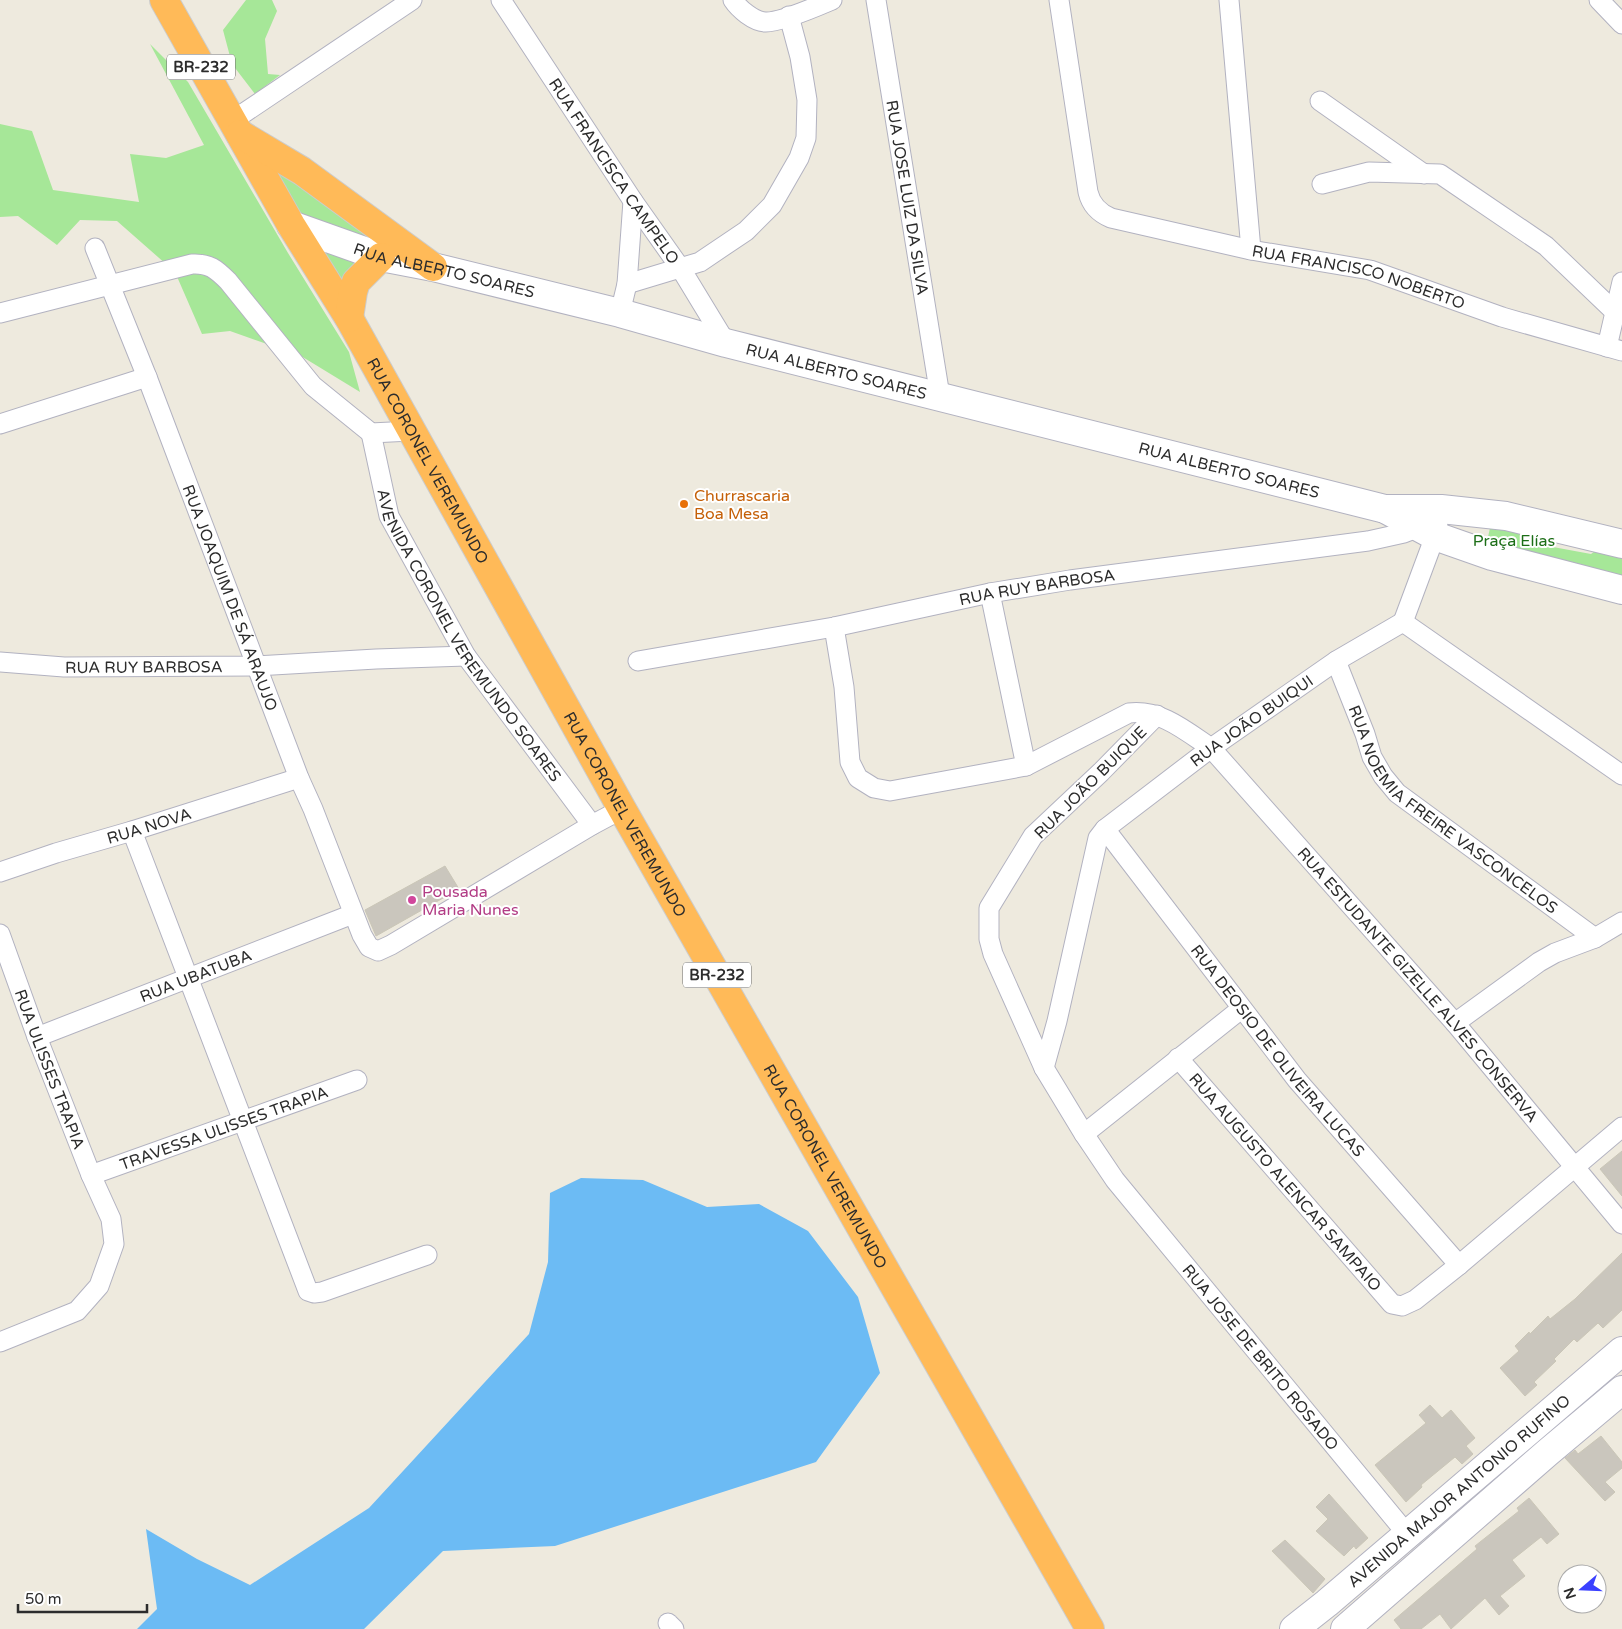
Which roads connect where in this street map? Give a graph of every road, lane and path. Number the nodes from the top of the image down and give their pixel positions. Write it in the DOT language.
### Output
graph roads {
  1 [pos="164,0"];
  2 [pos="412,0"];
  3 [pos="501,0"];
  4 [pos="832,0"];
  5 [pos="876,0"];
  6 [pos="1059,0"];
  7 [pos="1229,0"];
  8 [pos="1599,0"];
  9 [pos="735,3"];
  10 [pos="790,16"];
  11 [pos="1622,24"];
  12 [pos="1320,101"];
  13 [pos="235,127"];
  14 [pos="1424,174"];
  15 [pos="1322,184"];
  16 [pos="633,201"];
  17 [pos="291,225"];
  18 [pos="95,248"];
  19 [pos="1252,250"];
  20 [pos="381,257"];
  21 [pos="433,267"];
  22 [pos="681,269"];
  23 [pos="1622,282"];
  24 [pos="110,284"];
  25 [pos="627,284"];
  26 [pos="1615,312"];
  27 [pos="0,313"];
  28 [pos="620,313"];
  29 [pos="349,318"];
  30 [pos="726,343"];
  31 [pos="1614,349"];
  32 [pos="147,376"];
  33 [pos="940,396"];
  34 [pos="0,424"];
  35 [pos="411,431"];
  36 [pos="371,433"];
  37 [pos="1429,520"];
  38 [pos="1622,544"];
  39 [pos="1622,590"];
  40 [pos="990,593"];
  41 [pos="1403,622"];
  42 [pos="834,627"];
  43 [pos="466,656"];
  44 [pos="638,661"];
  45 [pos="1336,661"];
  46 [pos="0,662"];
  47 [pos="256,666"];
  48 [pos="1157,715"];
  49 [pos="1212,748"];
  50 [pos="1026,766"];
  51 [pos="1622,775"];
  52 [pos="299,778"];
  53 [pos="622,809"];
  54 [pos="592,825"];
  55 [pos="1105,829"];
  56 [pos="132,831"];
  57 [pos="0,872"];
  58 [pos="353,914"];
  59 [pos="1622,922"];
  60 [pos="0,934"];
  61 [pos="1595,938"];
  62 [pos="189,977"];
  63 [pos="1242,1009"];
  64 [pos="1455,1023"];
  65 [pos="37,1038"];
  66 [pos="1178,1058"];
  67 [pos="1044,1068"];
  68 [pos="357,1080"];
  69 [pos="243,1121"];
  70 [pos="1622,1127"];
  71 [pos="1084,1134"];
  72 [pos="1575,1166"];
  73 [pos="91,1175"];
  74 [pos="1115,1180"];
  75 [pos="1622,1224"];
  76 [pos="427,1255"];
  77 [pos="1459,1266"];
  78 [pos="0,1342"];
  79 [pos="1622,1351"];
  80 [pos="1622,1390"];
  81 [pos="1484,1469"];
  82 [pos="1503,1491"];
  83 [pos="1407,1534"];
  84 [pos="1090,1629"];
  85 [pos="1294,1629"];
  86 [pos="1345,1629"];
  1 -- 13 [label="highway, RUA CORONEL VEREMUNDO / BR-232"];
  2 -- 13 [label="street"];
  3 -- 16 [label="street, RUA FRANCISCA CAMPELO"];
  4 -- 10 [label="street"];
  5 -- 33 [label="street, RUA JOSE LUIZ DA SILVA"];
  6 -- 19 [label="street, RUA FRANCISCO NOBERTO"];
  7 -- 19 [label="street"];
  8 -- 11 [label="street"];
  9 -- 10 [label="street"];
  10 -- 22 [label="street"];
  12 -- 14 [label="street"];
  13 -- 17 [label="highway, RUA CORONEL VEREMUNDO / BR-232"];
  13 -- 21 [label="highway"];
  14 -- 15 [label="street"];
  14 -- 26 [label="street"];
  16 -- 22 [label="street, RUA FRANCISCA CAMPELO"];
  16 -- 25 [label="street"];
  17 -- 20 [label="main road, RUA ALBERTO SOARES"];
  17 -- 29 [label="highway, RUA CORONEL VEREMUNDO / BR-232"];
  18 -- 24 [label="street, RUA JOAQUIM DE SÁ ARAUJO"];
  19 -- 31 [label="street, RUA FRANCISCO NOBERTO"];
  20 -- 21 [label="main road, RUA ALBERTO SOARES"];
  20 -- 29 [label="highway"];
  21 -- 28 [label="main road, RUA ALBERTO SOARES"];
  22 -- 25 [label="street"];
  22 -- 30 [label="street, RUA FRANCISCA CAMPELO"];
  23 -- 26 [label="street"];
  24 -- 27 [label="street"];
  24 -- 32 [label="street, RUA JOAQUIM DE SÁ ARAUJO"];
  24 -- 36 [label="street"];
  25 -- 28 [label="street"];
  26 -- 31 [label="street"];
  28 -- 30 [label="main road, RUA ALBERTO SOARES"];
  29 -- 35 [label="highway, RUA CORONEL VEREMUNDO / BR-232"];
  30 -- 33 [label="main road, RUA ALBERTO SOARES"];
  32 -- 34 [label="street"];
  32 -- 47 [label="street, RUA JOAQUIM DE SÁ ARAUJO"];
  33 -- 37 [label="main road, RUA ALBERTO SOARES"];
  35 -- 36 [label="street"];
  35 -- 53 [label="highway, RUA CORONEL VEREMUNDO / BR-232"];
  36 -- 43 [label="street, AVENIDA CORONEL VEREMUNDO SOARES"];
  37 -- 38 [label="main road, RUA ALBERTO SOARES"];
  37 -- 39 [label="main road, RUA ALBERTO SOARES"];
  37 -- 40 [label="street, RUA RUY BARBOSA"];
  37 -- 41 [label="street"];
  40 -- 42 [label="street, RUA RUY BARBOSA"];
  40 -- 50 [label="street"];
  41 -- 45 [label="street, RUA JOÃO BUIQUI"];
  41 -- 51 [label="street"];
  42 -- 44 [label="street, RUA RUY BARBOSA"];
  42 -- 50 [label="street"];
  43 -- 47 [label="street, RUA RUY BARBOSA"];
  43 -- 54 [label="street, AVENIDA CORONEL VEREMUNDO SOARES"];
  45 -- 49 [label="street, RUA JOÃO BUIQUI"];
  45 -- 61 [label="street, RUA NOEMIA FREIRE VASCONCELOS"];
  46 -- 47 [label="street, RUA RUY BARBOSA"];
  47 -- 52 [label="street, RUA JOAQUIM DE SÁ ARAUJO"];
  48 -- 49 [label="street, RUA ESTUDANTE GIZELLE ALVES CONSERVA"];
  48 -- 50 [label="street"];
  48 -- 67 [label="street, RUA JOÃO BUIQUE"];
  49 -- 55 [label="street, RUA JOÃO BUIQUI"];
  49 -- 64 [label="street, RUA ESTUDANTE GIZELLE ALVES CONSERVA"];
  52 -- 56 [label="street, RUA NOVA"];
  52 -- 58 [label="street, RUA JOAQUIM DE SÁ ARAUJO"];
  53 -- 54 [label="street"];
  53 -- 84 [label="highway, RUA CORONEL VEREMUNDO / BR-232"];
  54 -- 58 [label="street, RUA JOAQUIM DE SÁ ARAUJO"];
  55 -- 63 [label="street, RUA DEOSIO DE OLIVEIRA LUCAS"];
  55 -- 67 [label="street"];
  56 -- 57 [label="street, RUA NOVA"];
  56 -- 62 [label="street"];
  58 -- 62 [label="street, RUA UBATUBA"];
  59 -- 61 [label="street"];
  60 -- 65 [label="street, RUA ULISSES TRAPIA"];
  61 -- 64 [label="street"];
  62 -- 65 [label="street, RUA UBATUBA"];
  62 -- 69 [label="street"];
  63 -- 66 [label="street"];
  63 -- 77 [label="street, RUA DEOSIO DE OLIVEIRA LUCAS"];
  64 -- 72 [label="street, RUA ESTUDANTE GIZELLE ALVES CONSERVA"];
  65 -- 73 [label="street, RUA ULISSES TRAPIA"];
  66 -- 71 [label="street"];
  66 -- 77 [label="street, RUA AUGUSTO ALENCAR SAMPAIO"];
  67 -- 71 [label="street, RUA JOÃO BUIQUE"];
  68 -- 69 [label="street, TRAVESSA ULISSES TRAPIA"];
  69 -- 73 [label="street, TRAVESSA ULISSES TRAPIA"];
  69 -- 76 [label="street"];
  70 -- 72 [label="street"];
  71 -- 74 [label="street, RUA JOÃO BUIQUE"];
  72 -- 75 [label="street, RUA ESTUDANTE GIZELLE ALVES CONSERVA"];
  72 -- 77 [label="street"];
  73 -- 78 [label="street, RUA ULISSES TRAPIA"];
  74 -- 83 [label="street, RUA JOSE DE BRITO ROSADO"];
  79 -- 81 [label="main road, AVENIDA MAJOR ANTONIO RUFINO"];
  80 -- 82 [label="main road, AVENIDA MAJOR ANTONIO RUFINO"];
  81 -- 82 [label="main road"];
  81 -- 83 [label="main road, AVENIDA MAJOR ANTONIO RUFINO"];
  82 -- 86 [label="main road, AVENIDA MAJOR ANTONIO RUFINO"];
  83 -- 85 [label="main road, AVENIDA MAJOR ANTONIO RUFINO"];
}
